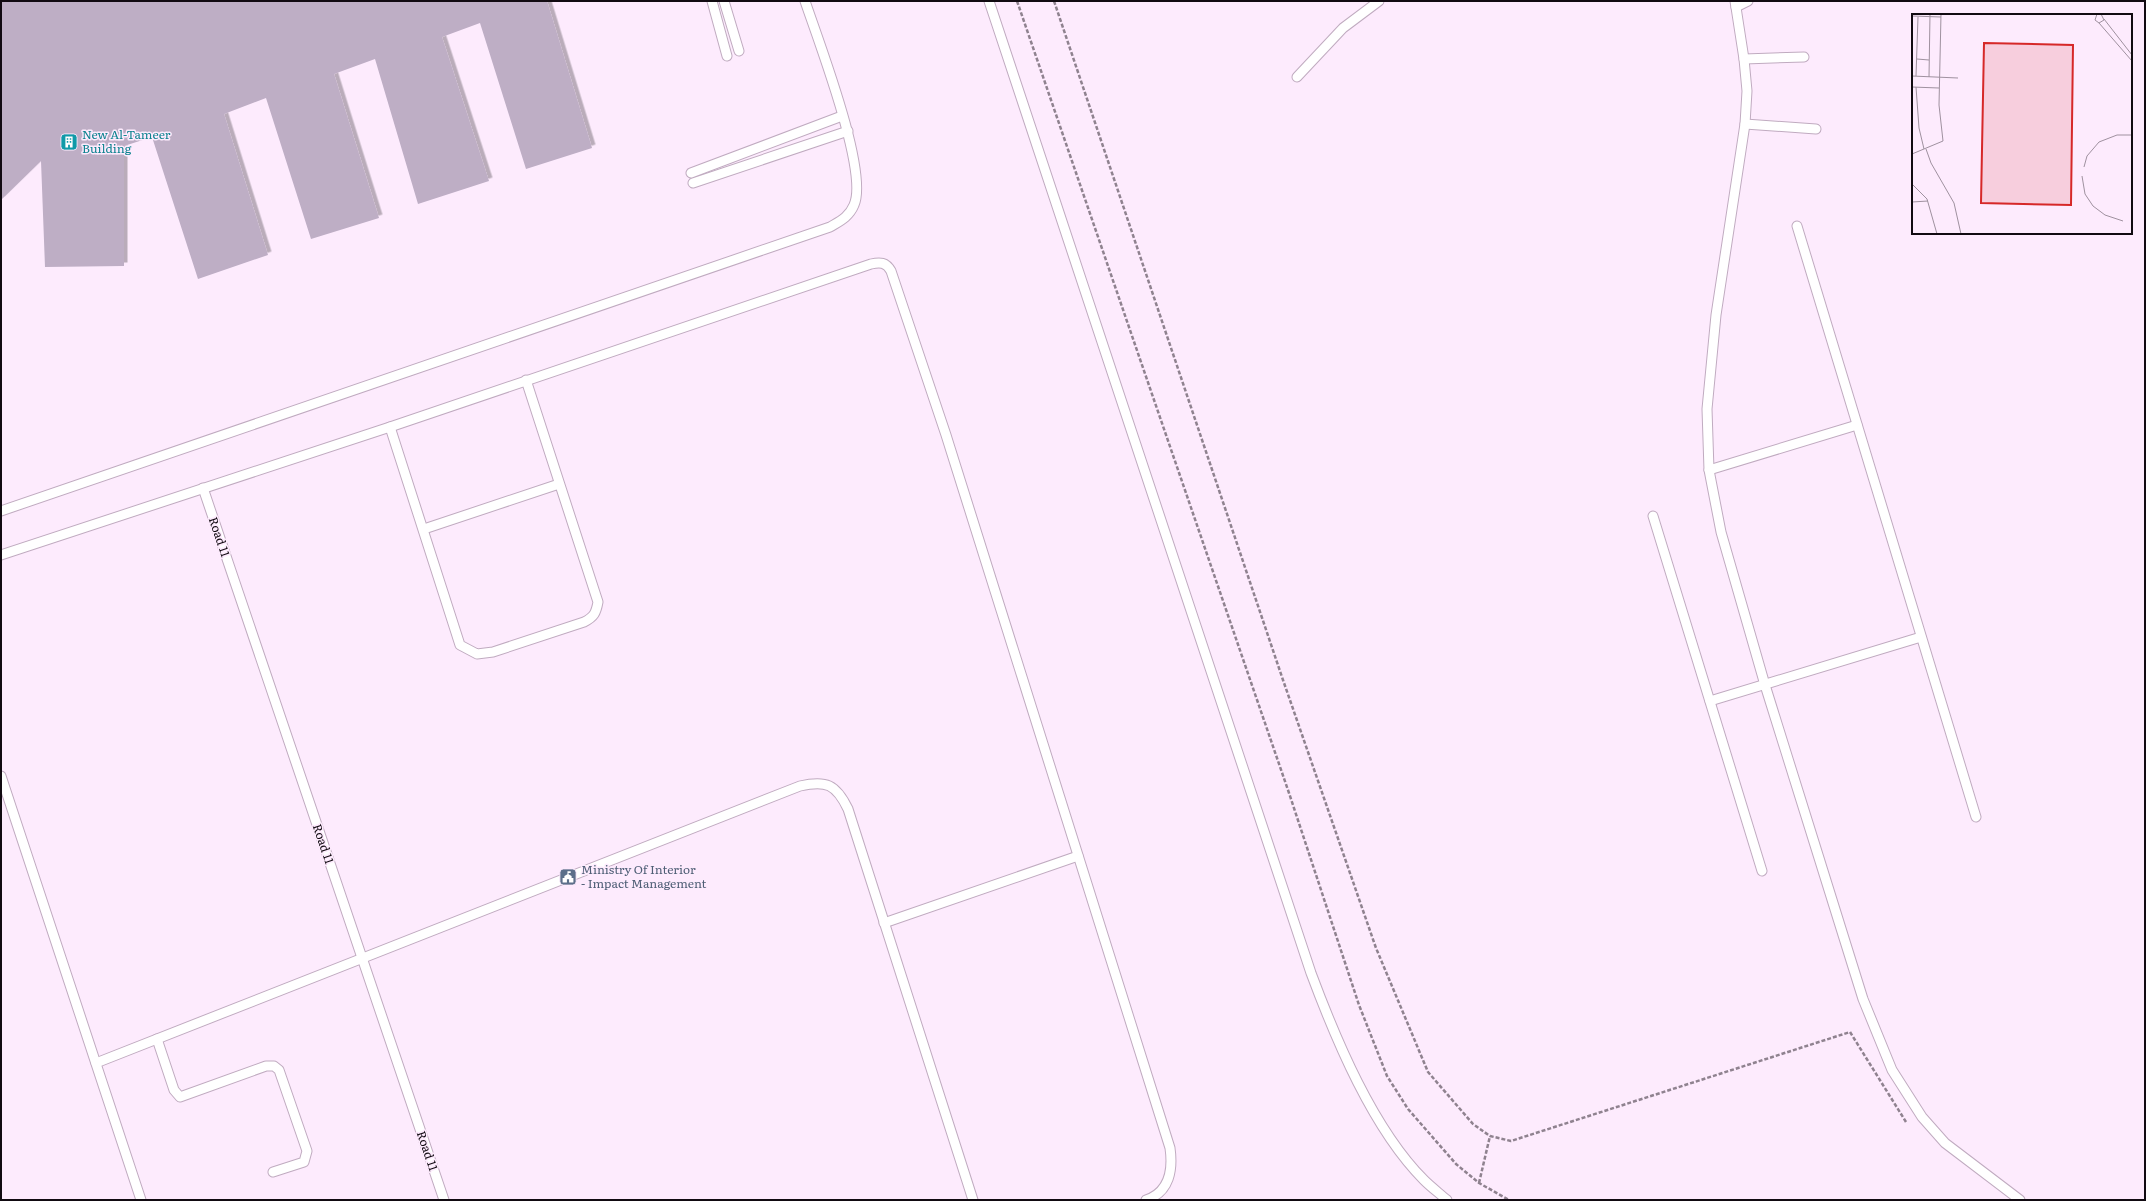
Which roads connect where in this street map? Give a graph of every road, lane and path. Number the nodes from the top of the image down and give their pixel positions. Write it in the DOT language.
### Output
graph roads {
  1 [pos="712,1"];
  2 [pos="724,1"];
  3 [pos="805,1"];
  4 [pos="989,1"];
  5 [pos="1017,1"];
  6 [pos="1054,1"];
  7 [pos="1379,1"];
  8 [pos="1748,1"];
  9 [pos="1736,4"];
  10 [pos="739,51"];
  11 [pos="727,56"];
  12 [pos="1804,57"];
  13 [pos="1744,59"];
  14 [pos="1297,77"];
  15 [pos="842,116"];
  16 [pos="1745,124"];
  17 [pos="1816,129"];
  18 [pos="848,131"];
  19 [pos="691,173"];
  20 [pos="693,183"];
  21 [pos="1797,226"];
  22 [pos="526,380"];
  23 [pos="1857,425"];
  24 [pos="390,426"];
  25 [pos="1709,470"];
  26 [pos="559,484"];
  27 [pos="203,488"];
  28 [pos="1,511"];
  29 [pos="1653,516"];
  30 [pos="424,529"];
  31 [pos="1,555"];
  32 [pos="1921,637"];
  33 [pos="1765,685"];
  34 [pos="1710,701"];
  35 [pos="1,776"];
  36 [pos="1976,817"];
  37 [pos="1078,856"];
  38 [pos="1762,871"];
  39 [pos="884,923"];
  40 [pos="362,959"];
  41 [pos="157,1039"];
  42 [pos="96,1063"];
  43 [pos="1908,1124"];
  44 [pos="1490,1136"];
  45 [pos="273,1172"];
  46 [pos="1479,1183"];
  47 [pos="141,1200"];
  48 [pos="444,1200"];
  49 [pos="973,1200"];
  50 [pos="1146,1200"];
  51 [pos="1447,1200"];
  52 [pos="1509,1200"];
  53 [pos="2020,1200"];
  1 -- 11 [label="lane"];
  2 -- 10 [label="lane"];
  3 -- 15 [label="lane"];
  4 -- 51 [label="lane"];
  5 -- 46 [label="path"];
  6 -- 44 [label="path"];
  7 -- 14 [label="lane"];
  8 -- 9 [label="lane"];
  9 -- 13 [label="lane"];
  12 -- 13 [label="lane"];
  13 -- 16 [label="lane"];
  15 -- 18 [label="lane"];
  15 -- 19 [label="lane"];
  16 -- 17 [label="lane"];
  16 -- 25 [label="lane"];
  18 -- 20 [label="lane"];
  18 -- 28 [label="lane"];
  21 -- 23 [label="lane"];
  22 -- 24 [label="lane"];
  22 -- 26 [label="lane"];
  22 -- 37 [label="lane"];
  23 -- 25 [label="lane"];
  23 -- 32 [label="lane"];
  24 -- 27 [label="lane"];
  24 -- 30 [label="lane"];
  25 -- 33 [label="lane"];
  26 -- 30 [label="lane"];
  26 -- 30 [label="lane"];
  27 -- 31 [label="lane"];
  27 -- 40 [label="lane, Road 11"];
  29 -- 34 [label="lane"];
  32 -- 33 [label="lane"];
  32 -- 36 [label="lane"];
  33 -- 34 [label="lane"];
  33 -- 53 [label="lane"];
  34 -- 38 [label="lane"];
  35 -- 42 [label="lane"];
  37 -- 39 [label="lane"];
  37 -- 50 [label="lane"];
  39 -- 40 [label="lane"];
  39 -- 49 [label="lane"];
  40 -- 41 [label="lane"];
  40 -- 48 [label="lane, Road 11"];
  41 -- 42 [label="lane"];
  41 -- 45 [label="lane"];
  42 -- 47 [label="lane"];
  43 -- 44 [label="path"];
  44 -- 46 [label="path"];
  46 -- 52 [label="path"];
}
